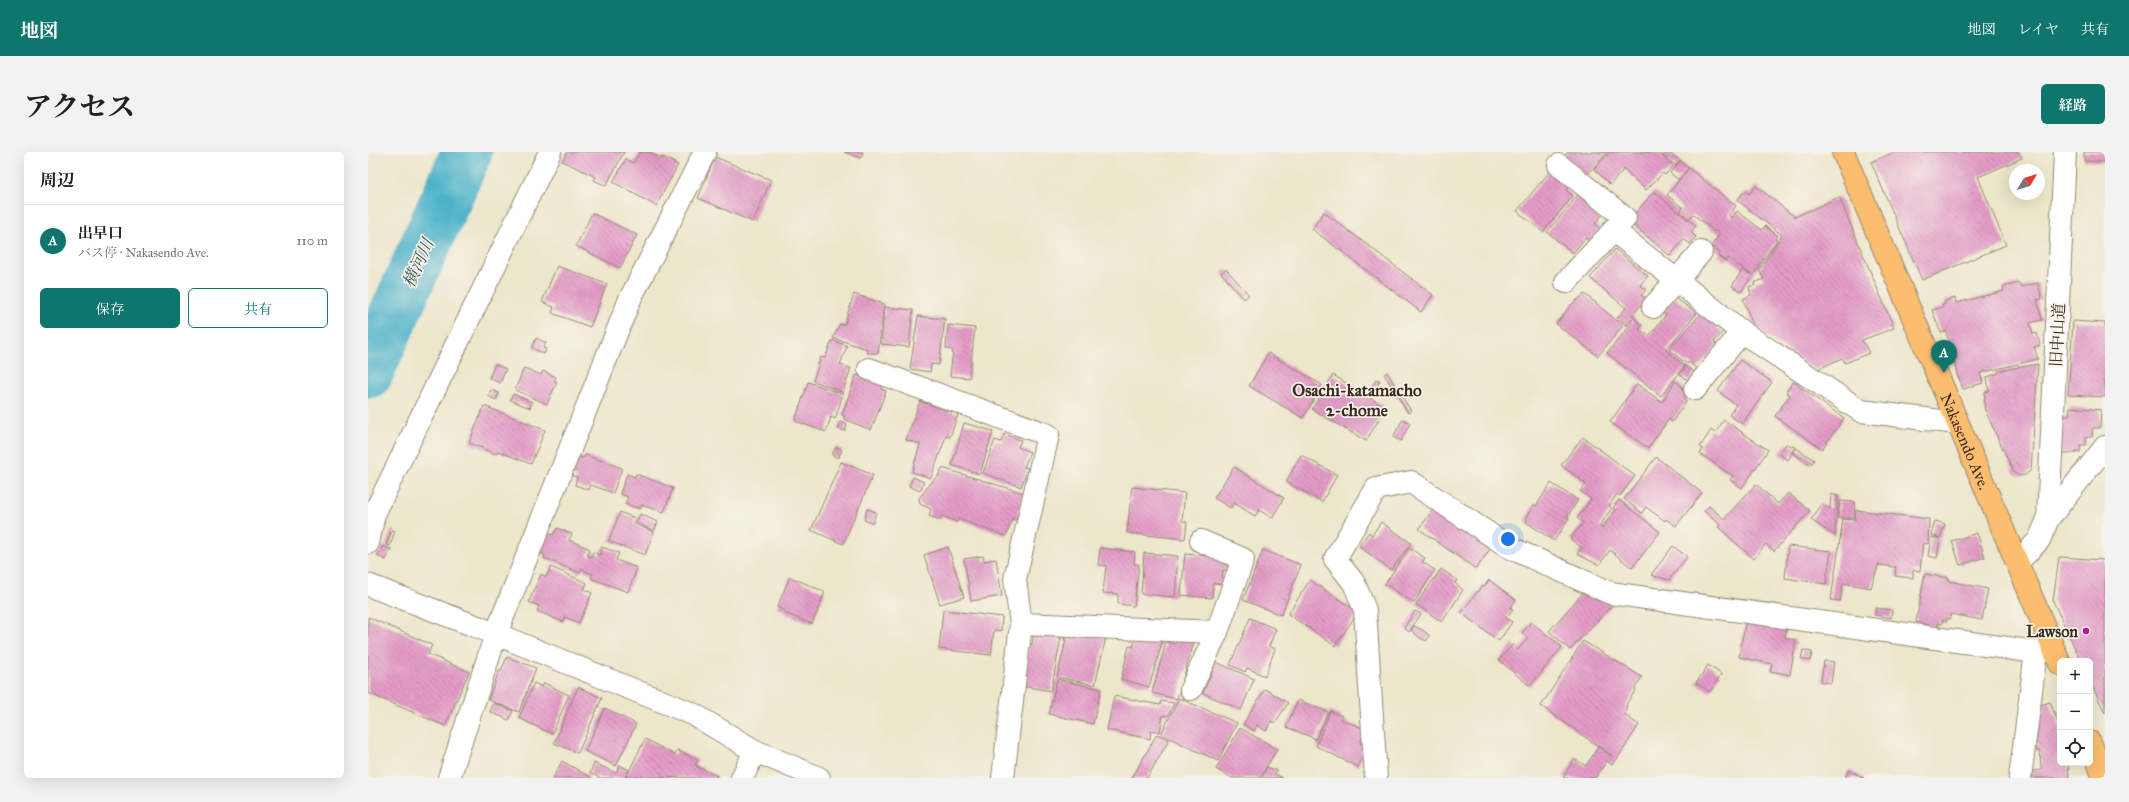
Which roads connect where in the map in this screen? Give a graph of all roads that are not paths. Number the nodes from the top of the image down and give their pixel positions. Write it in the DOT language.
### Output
graph roads {
  1 [pos="550,152"];
  2 [pos="705,152"];
  3 [pos="1842,152"];
  4 [pos="2066,152"];
  5 [pos="1559,165"];
  6 [pos="1613,230"];
  7 [pos="1702,252"];
  8 [pos="1676,280"];
  9 [pos="1566,282"];
  10 [pos="1653,307"];
  11 [pos="1742,332"];
  12 [pos="870,369"];
  13 [pos="1695,389"];
  14 [pos="1957,423"];
  15 [pos="2105,447"];
  16 [pos="2048,519"];
  17 [pos="1201,541"];
  18 [pos="368,543"];
  19 [pos="2017,563"];
  20 [pos="368,585"];
  21 [pos="1021,624"];
  22 [pos="1217,632"];
  23 [pos="496,634"];
  24 [pos="2050,655"];
  25 [pos="1191,689"];
  26 [pos="2093,750"];
  27 [pos="755,751"];
  28 [pos="2019,777"];
  29 [pos="449,778"];
  30 [pos="742,778"];
  31 [pos="819,778"];
  32 [pos="1003,778"];
  33 [pos="1376,778"];
  34 [pos="2104,778"];
  1 -- 18 [label="street"];
  2 -- 23 [label="street"];
  3 -- 14 [label="highway, Nakasendo Ave."];
  4 -- 16 [label="street, 旧中山道"];
  5 -- 6 [label="street"];
  6 -- 8 [label="street"];
  6 -- 9 [label="street"];
  7 -- 8 [label="street"];
  8 -- 10 [label="street"];
  8 -- 11 [label="street"];
  11 -- 13 [label="street"];
  11 -- 14 [label="street"];
  12 -- 21 [label="street"];
  14 -- 19 [label="highway, Nakasendo Ave."];
  15 -- 16 [label="street"];
  16 -- 19 [label="street"];
  17 -- 22 [label="street"];
  19 -- 24 [label="highway, Nakasendo Ave."];
  20 -- 23 [label="street"];
  21 -- 22 [label="street"];
  21 -- 32 [label="street"];
  22 -- 25 [label="street"];
  23 -- 27 [label="street"];
  23 -- 29 [label="street"];
  24 -- 28 [label="street"];
  24 -- 33 [label="street"];
  26 -- 34 [label="highway"];
  27 -- 30 [label="street"];
  27 -- 31 [label="street"];
}
